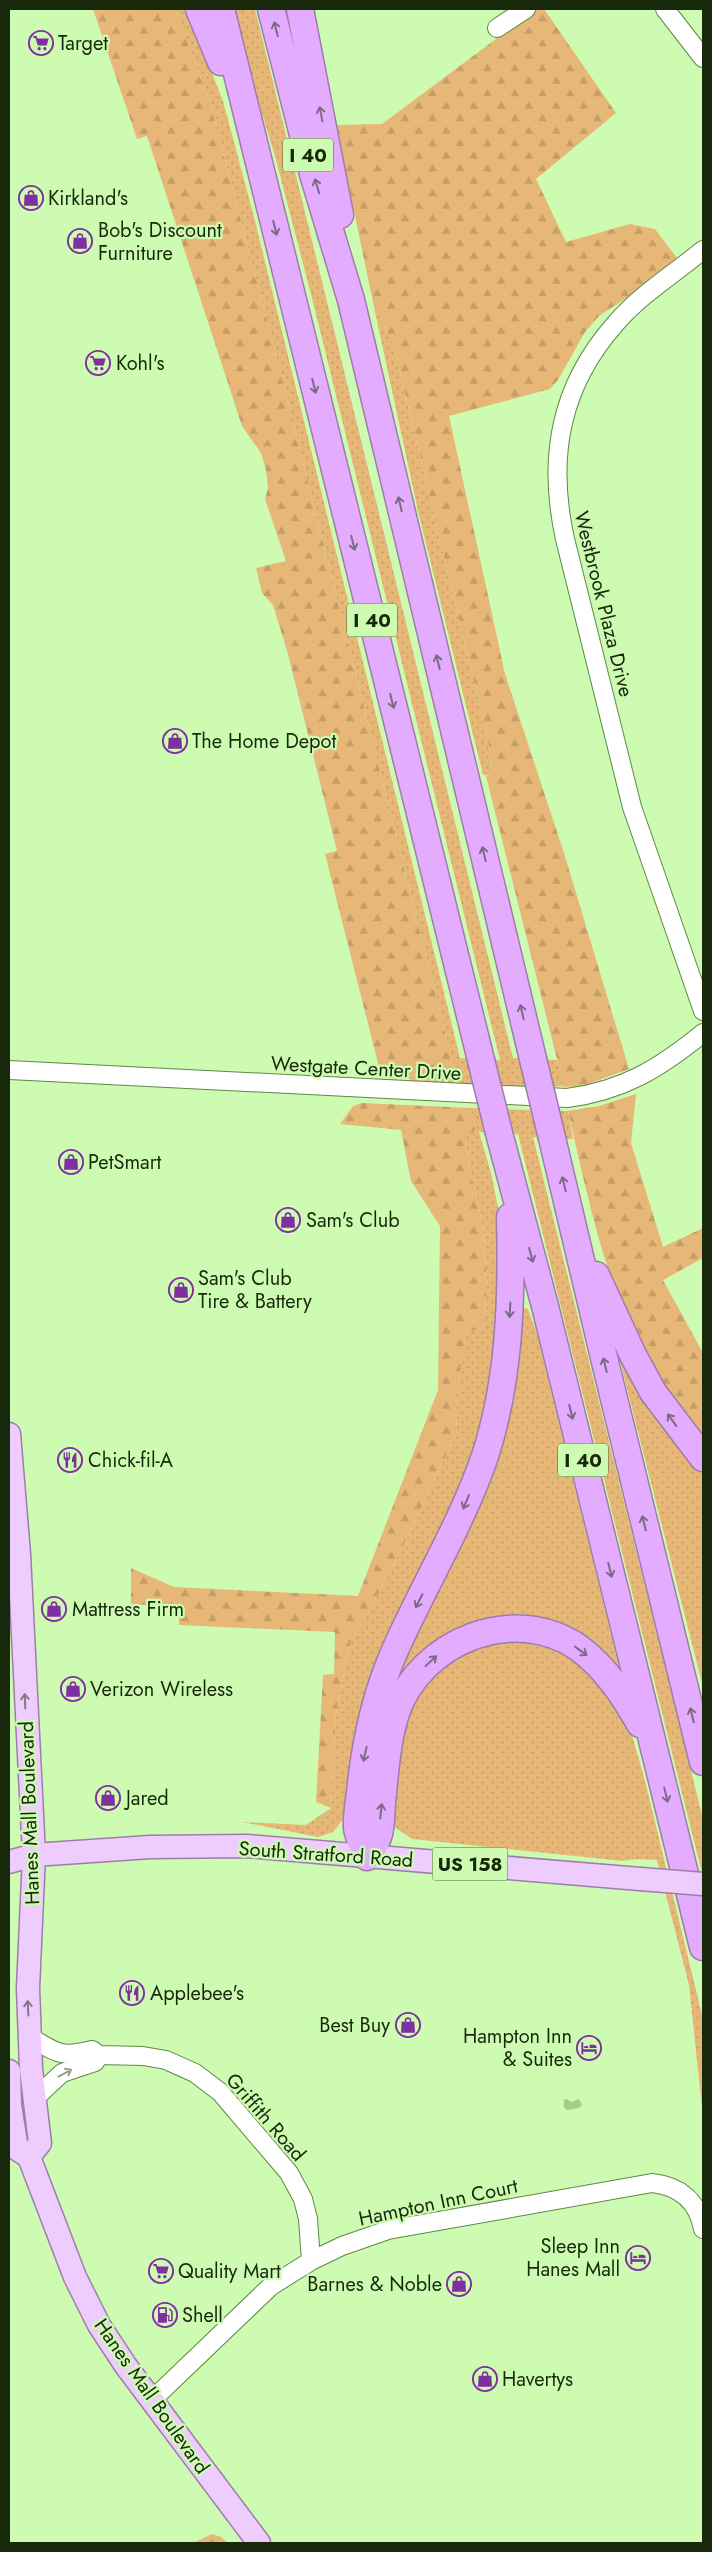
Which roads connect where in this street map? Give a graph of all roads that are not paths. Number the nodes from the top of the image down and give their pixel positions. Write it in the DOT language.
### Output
graph roads {
  1 [pos="199,9"];
  2 [pos="221,9"];
  3 [pos="271,9"];
  4 [pos="300,9"];
  5 [pos="526,9"];
  6 [pos="665,9"];
  7 [pos="497,28"];
  8 [pos="703,58"];
  9 [pos="264,180"];
  10 [pos="703,250"];
  11 [pos="351,300"];
  12 [pos="703,1011"];
  13 [pos="703,1033"];
  14 [pos="9,1070"];
  15 [pos="509,1174"];
  16 [pos="576,1231"];
  17 [pos="9,1434"];
  18 [pos="703,1458"];
  19 [pos="654,1747"];
  20 [pos="703,1762"];
  21 [pos="34,1855"];
  22 [pos="367,1856"];
  23 [pos="9,1862"];
  24 [pos="703,1884"];
  25 [pos="703,1947"];
  26 [pos="30,2037"];
  27 [pos="99,2055"];
  28 [pos="9,2071"];
  29 [pos="34,2099"];
  30 [pos="19,2159"];
  31 [pos="703,2229"];
  32 [pos="311,2260"];
  33 [pos="152,2400"];
  34 [pos="259,2543"];
  1 -- 9 [label="highway"];
  2 -- 9 [label="highway, I 40"];
  11 -- 3 [label="highway, I 40, one-way"];
  11 -- 4 [label="highway, one-way"];
  5 -- 7 [label="street"];
  6 -- 8 [label="street"];
  9 -- 15 [label="highway, I 40, one-way, bridge"];
  10 -- 12 [label="street, Westbrook Plaza Drive"];
  16 -- 11 [label="highway, I 40, one-way, bridge"];
  13 -- 14 [label="street, Westgate Center Drive"];
  15 -- 19 [label="highway, I 40, one-way"];
  15 -- 22 [label="highway, one-way"];
  18 -- 16 [label="highway, one-way"];
  20 -- 16 [label="highway, I 40, one-way"];
  21 -- 17 [label="main road, Hanes Mall Boulevard, one-way"];
  22 -- 19 [label="highway, one-way"];
  19 -- 25 [label="highway, I 40, one-way"];
  21 -- 22 [label="main road, South Stratford Road / US 158"];
  21 -- 23 [label="main road, South Stratford Road / US 158"];
  26 -- 21 [label="main road, Hanes Mall Boulevard, one-way"];
  22 -- 24 [label="main road, South Stratford Road / US 158, bridge"];
  26 -- 27 [label="street, Griffith Road"];
  26 -- 29 [label="main road, Hanes Mall Boulevard"];
  29 -- 27 [label="street, one-way"];
  27 -- 32 [label="street, Griffith Road"];
  28 -- 30 [label="main road, Hanes Mall Boulevard"];
  29 -- 30 [label="main road, Hanes Mall Boulevard"];
  30 -- 33 [label="main road, Hanes Mall Boulevard"];
  31 -- 32 [label="street, Hampton Inn Court"];
  32 -- 33 [label="street, Hampton Inn Court"];
  33 -- 34 [label="main road, Hanes Mall Boulevard"];
}
